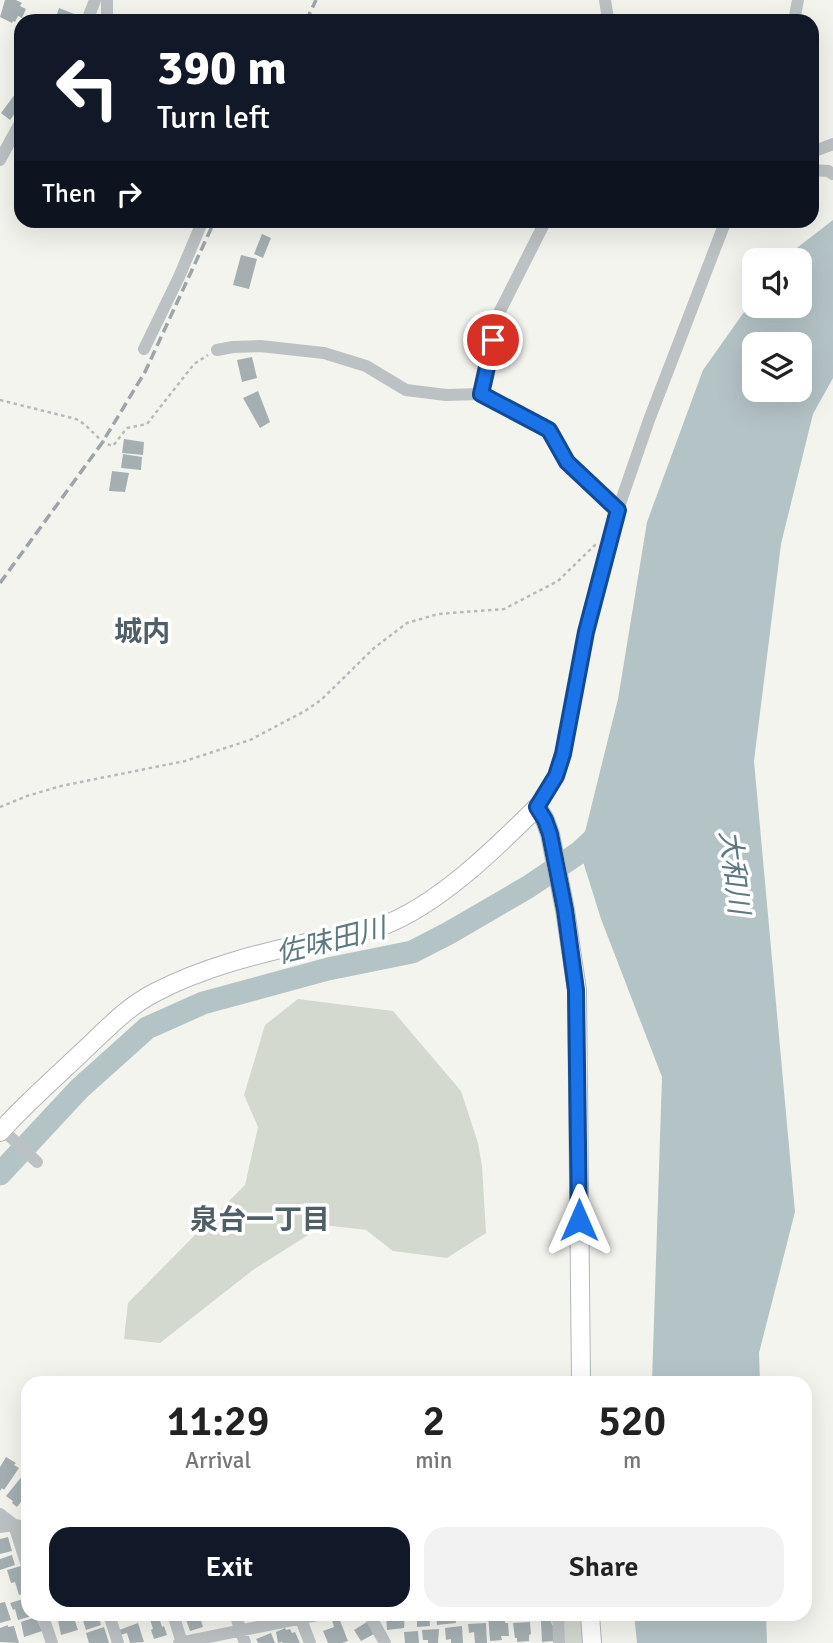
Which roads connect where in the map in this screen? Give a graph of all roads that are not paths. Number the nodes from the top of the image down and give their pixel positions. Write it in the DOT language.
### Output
graph roads {
  1 [pos="14,134"];
  2 [pos="0,160"];
  3 [pos="200,228"];
  4 [pos="542,228"];
  5 [pos="723,228"];
  6 [pos="144,349"];
  7 [pos="217,350"];
  8 [pos="481,394"];
  9 [pos="618,510"];
  10 [pos="537,807"];
  11 [pos="3,1132"];
  12 [pos="37,1162"];
  13 [pos="581,1376"];
  14 [pos="0,1514"];
  15 [pos="14,1525"];
  16 [pos="21,1526"];
  17 [pos="0,1527"];
  18 [pos="21,1547"];
  19 [pos="44,1621"];
  20 [pos="111,1621"];
  21 [pos="175,1621"];
  22 [pos="236,1621"];
  23 [pos="278,1621"];
  24 [pos="301,1621"];
  25 [pos="373,1621"];
  26 [pos="558,1621"];
  27 [pos="590,1621"];
  28 [pos="239,1630"];
  29 [pos="52,1643"];
  30 [pos="118,1643"];
  31 [pos="181,1643"];
  32 [pos="245,1643"];
  33 [pos="310,1643"];
  34 [pos="386,1643"];
  35 [pos="559,1643"];
  36 [pos="592,1643"];
  1 -- 2 [label="street"];
  3 -- 6 [label="street"];
  4 -- 8 [label="street"];
  5 -- 9 [label="street"];
  7 -- 8 [label="street"];
  8 -- 9 [label="street"];
  9 -- 10 [label="street"];
  10 -- 11 [label="street"];
  10 -- 13 [label="street"];
  11 -- 12 [label="street"];
  14 -- 15 [label="street"];
  15 -- 16 [label="street"];
  15 -- 17 [label="street"];
  15 -- 18 [label="street"];
  19 -- 29 [label="street"];
  20 -- 30 [label="street"];
  21 -- 31 [label="street"];
  22 -- 28 [label="street"];
  23 -- 28 [label="street"];
  24 -- 33 [label="street"];
  25 -- 34 [label="street"];
  26 -- 35 [label="street"];
  27 -- 36 [label="street"];
  28 -- 31 [label="street"];
  28 -- 32 [label="street"];
}
